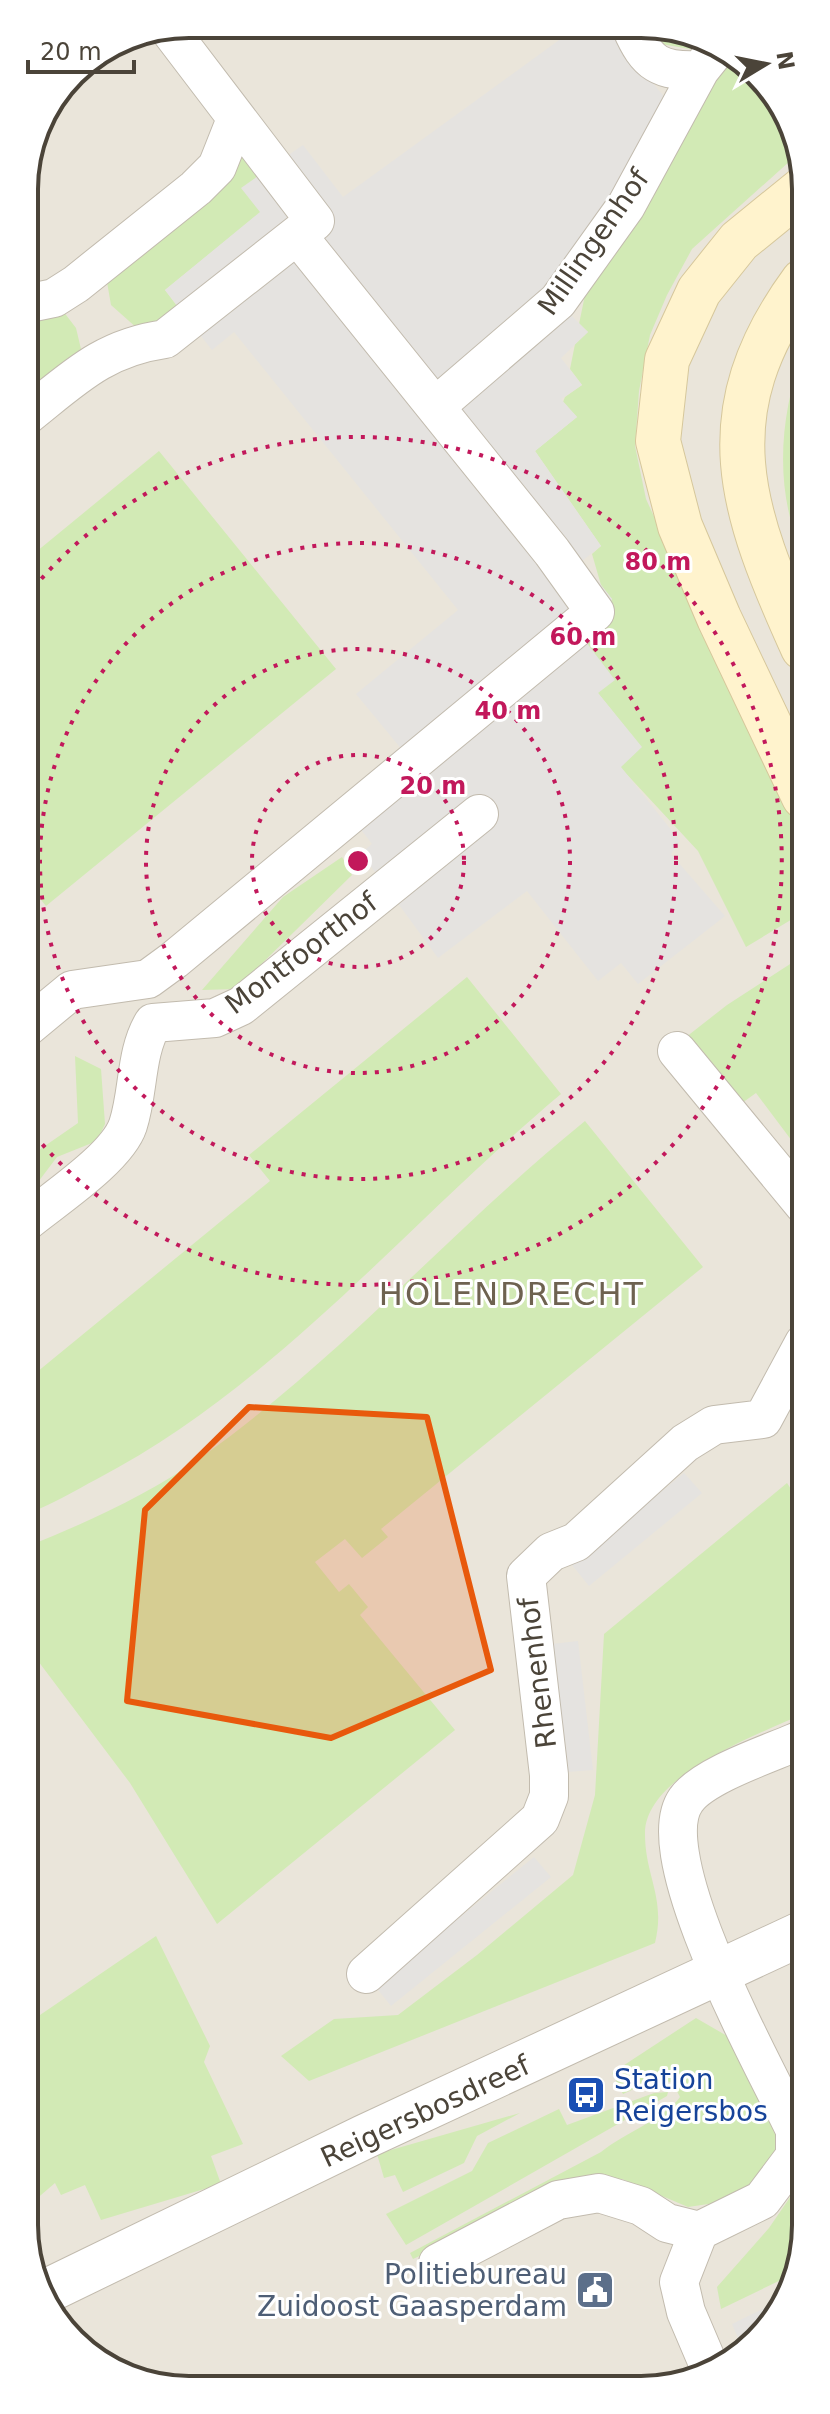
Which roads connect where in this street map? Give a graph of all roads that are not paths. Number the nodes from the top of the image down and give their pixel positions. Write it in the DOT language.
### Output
graph roads {
  1 [pos="638,38"];
  2 [pos="173,39"];
  3 [pos="708,60"];
  4 [pos="236,119"];
  5 [pos="792,198"];
  6 [pos="297,235"];
  7 [pos="792,296"];
  8 [pos="38,301"];
  9 [pos="436,406"];
  10 [pos="38,407"];
  11 [pos="792,624"];
  12 [pos="792,772"];
  13 [pos="479,814"];
  14 [pos="38,1018"];
  15 [pos="677,1051"];
  16 [pos="792,1190"];
  17 [pos="38,1212"];
  18 [pos="792,1365"];
  19 [pos="792,1744"];
  20 [pos="792,1938"];
  21 [pos="366,1974"];
  22 [pos="717,1975"];
  23 [pos="792,2124"];
  24 [pos="792,2160"];
  25 [pos="699,2231"];
  26 [pos="438,2263"];
  27 [pos="52,2288"];
  28 [pos="707,2361"];
  1 -- 3 [label="street"];
  2 -- 4 [label="street"];
  3 -- 9 [label="street, Millingenhof"];
  4 -- 6 [label="street"];
  4 -- 8 [label="street"];
  5 -- 12 [label="main road"];
  6 -- 9 [label="street"];
  6 -- 10 [label="street"];
  7 -- 11 [label="main road"];
  9 -- 14 [label="street"];
  13 -- 17 [label="street, Montfoorthof"];
  15 -- 16 [label="street"];
  18 -- 21 [label="street, Rhenenhof"];
  19 -- 22 [label="street"];
  20 -- 22 [label="street, Reigersbosdreef"];
  22 -- 23 [label="street"];
  22 -- 27 [label="street, Reigersbosdreef"];
  24 -- 25 [label="street"];
  25 -- 26 [label="street"];
  25 -- 28 [label="street"];
}
